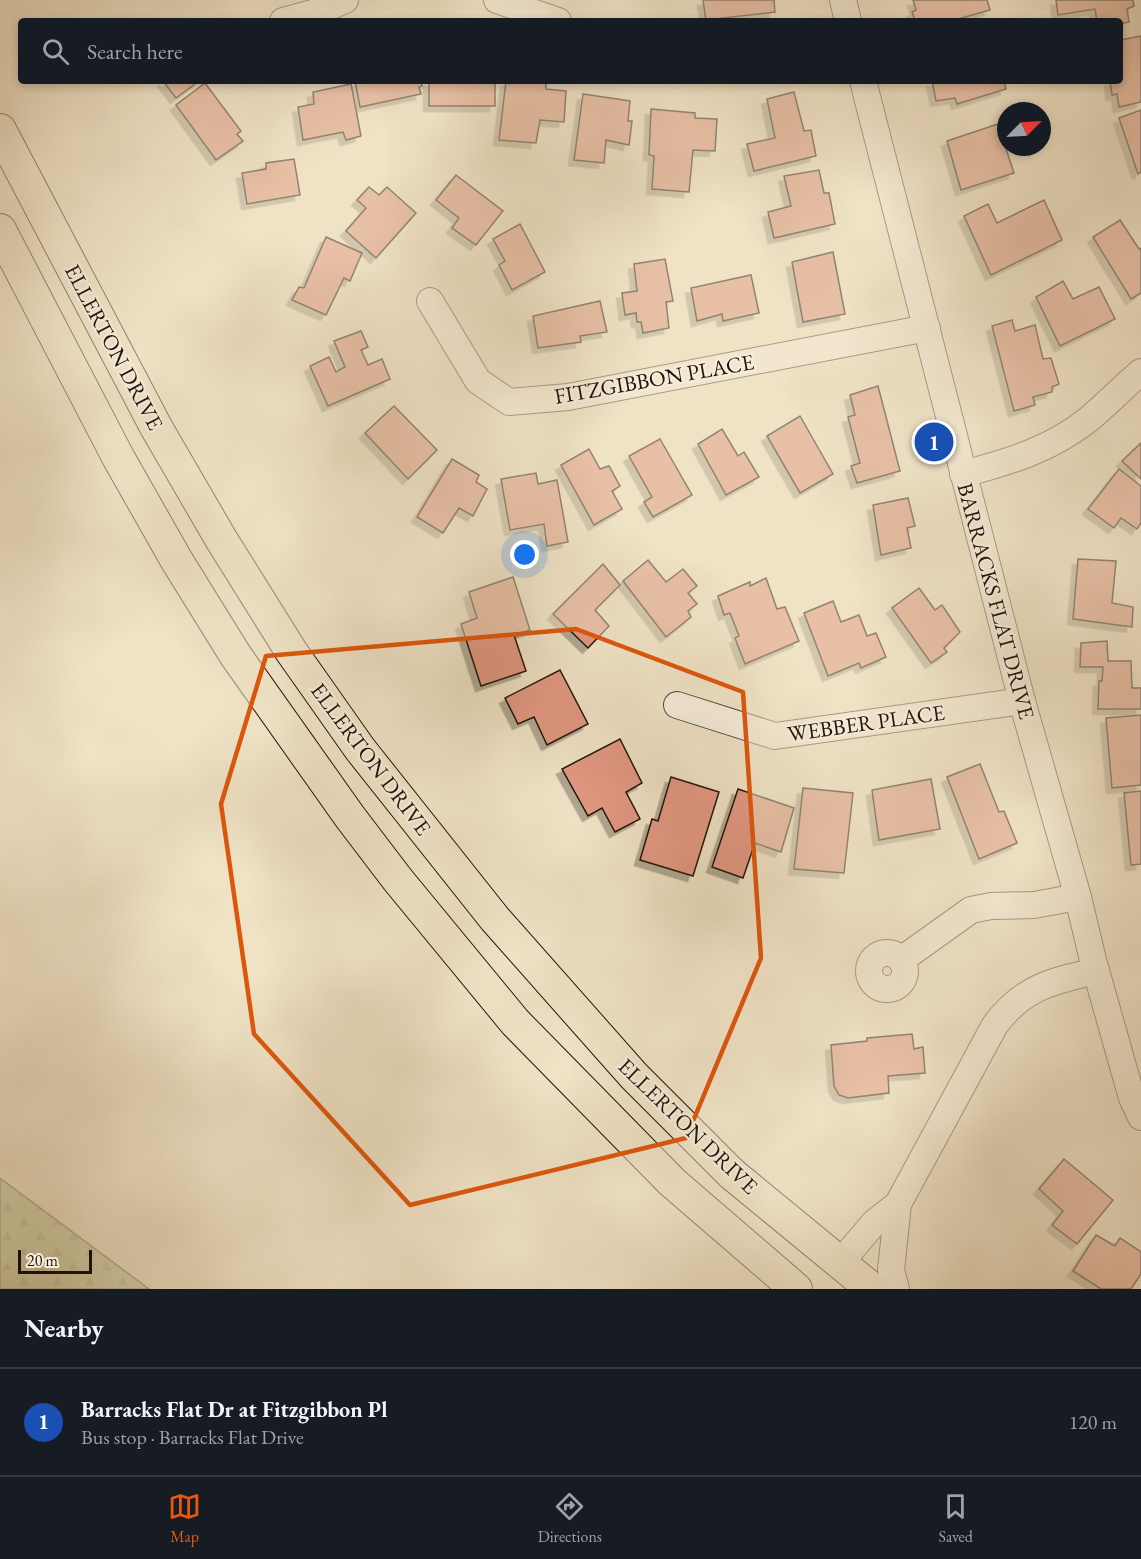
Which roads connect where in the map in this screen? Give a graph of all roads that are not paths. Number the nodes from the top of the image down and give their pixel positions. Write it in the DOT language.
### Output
graph roads {
  1 [pos="345,0"];
  2 [pos="497,0"];
  3 [pos="843,0"];
  4 [pos="294,18"];
  5 [pos="549,18"];
  6 [pos="847,18"];
  7 [pos="864,84"];
  8 [pos="0,130"];
  9 [pos="0,230"];
  10 [pos="430,301"];
  11 [pos="927,328"];
  12 [pos="1141,372"];
  13 [pos="963,474"];
  14 [pos="1022,701"];
  15 [pos="677,705"];
  16 [pos="1078,897"];
  17 [pos="901,960"];
  18 [pos="1096,971"];
  19 [pos="1141,1117"];
  20 [pos="898,1204"];
  21 [pos="842,1276"];
  22 [pos="795,1289"];
  23 [pos="872,1289"];
  24 [pos="896,1289"];
  1 -- 4 [label="street"];
  2 -- 5 [label="street"];
  3 -- 6 [label="street"];
  7 -- 11 [label="street, BARRACKS FLAT DRIVE"];
  8 -- 21 [label="main road, ELLERTON DRIVE"];
  9 -- 22 [label="main road"];
  10 -- 11 [label="street, FITZGIBBON PLACE"];
  11 -- 13 [label="street, BARRACKS FLAT DRIVE"];
  12 -- 13 [label="street"];
  13 -- 14 [label="street, BARRACKS FLAT DRIVE"];
  14 -- 15 [label="street, WEBBER PLACE"];
  14 -- 16 [label="street, BARRACKS FLAT DRIVE"];
  16 -- 17 [label="street"];
  16 -- 18 [label="street, BARRACKS FLAT DRIVE"];
  18 -- 19 [label="street, BARRACKS FLAT DRIVE"];
  18 -- 20 [label="street"];
  20 -- 21 [label="street"];
  20 -- 24 [label="street"];
  21 -- 23 [label="main road, ELLERTON DRIVE"];
}
